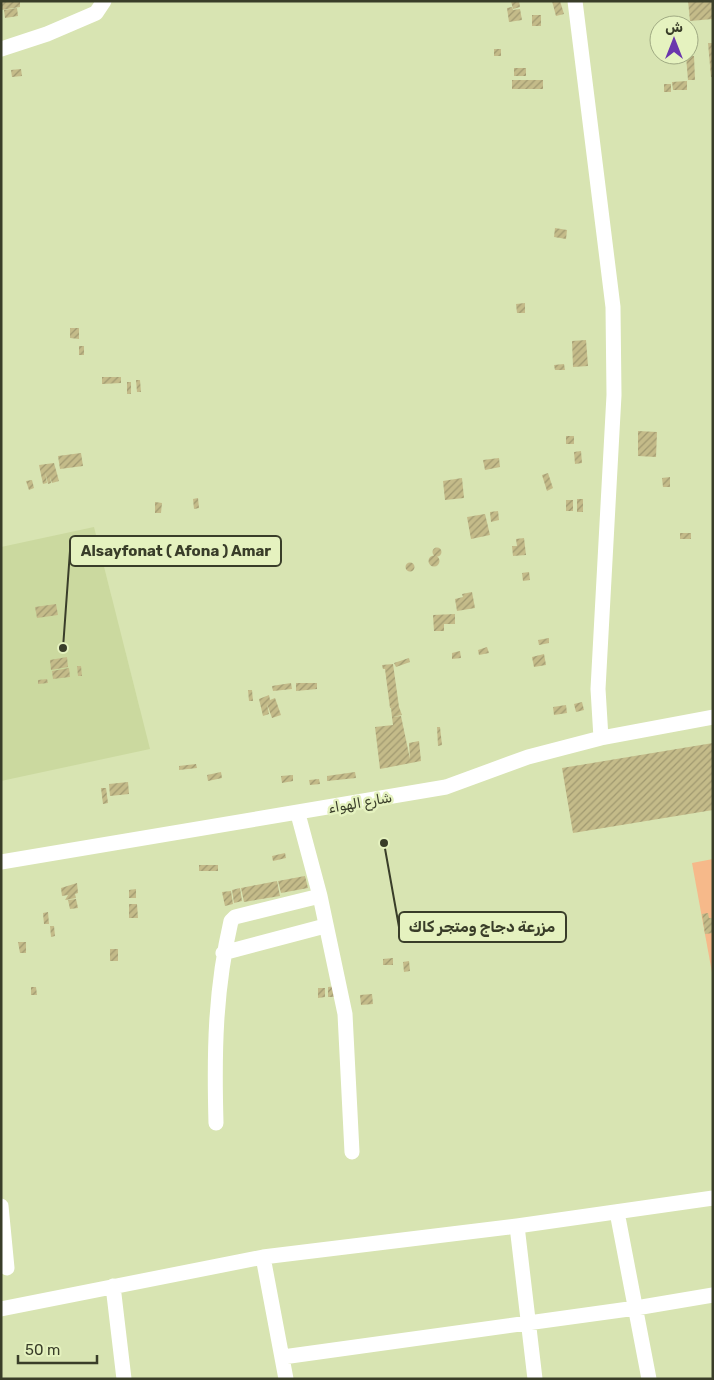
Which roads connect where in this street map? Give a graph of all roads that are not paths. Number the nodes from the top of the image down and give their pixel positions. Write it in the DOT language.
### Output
graph roads {
  1 [pos="104,1"];
  2 [pos="575,1"];
  3 [pos="1,48"];
  4 [pos="713,717"];
  5 [pos="601,738"];
  6 [pos="298,814"];
  7 [pos="1,862"];
  8 [pos="320,896"];
  9 [pos="325,926"];
  10 [pos="223,953"];
  11 [pos="216,1123"];
  12 [pos="352,1152"];
  13 [pos="713,1198"];
  14 [pos="1,1206"];
  15 [pos="617,1212"];
  16 [pos="517,1226"];
  17 [pos="263,1257"];
  18 [pos="7,1268"];
  19 [pos="114,1286"];
  20 [pos="713,1295"];
  21 [pos="636,1308"];
  22 [pos="1,1309"];
  23 [pos="529,1323"];
  24 [pos="283,1358"];
  25 [pos="124,1379"];
  26 [pos="286,1379"];
  27 [pos="535,1379"];
  28 [pos="649,1379"];
  1 -- 3 [label="street"];
  2 -- 5 [label="street"];
  4 -- 5 [label="street, شارع الهواء"];
  5 -- 6 [label="street, شارع الهواء"];
  6 -- 7 [label="street, شارع الهواء"];
  6 -- 8 [label="street"];
  8 -- 9 [label="street"];
  8 -- 10 [label="street"];
  9 -- 10 [label="street"];
  9 -- 12 [label="street"];
  10 -- 11 [label="street"];
  13 -- 15 [label="street"];
  14 -- 18 [label="street"];
  15 -- 16 [label="street"];
  15 -- 21 [label="street"];
  16 -- 17 [label="street"];
  16 -- 23 [label="street"];
  17 -- 19 [label="street"];
  17 -- 24 [label="street"];
  19 -- 22 [label="street"];
  19 -- 25 [label="street"];
  20 -- 21 [label="street"];
  21 -- 23 [label="street"];
  21 -- 28 [label="street"];
  23 -- 24 [label="street"];
  23 -- 27 [label="street"];
  24 -- 26 [label="street"];
}
